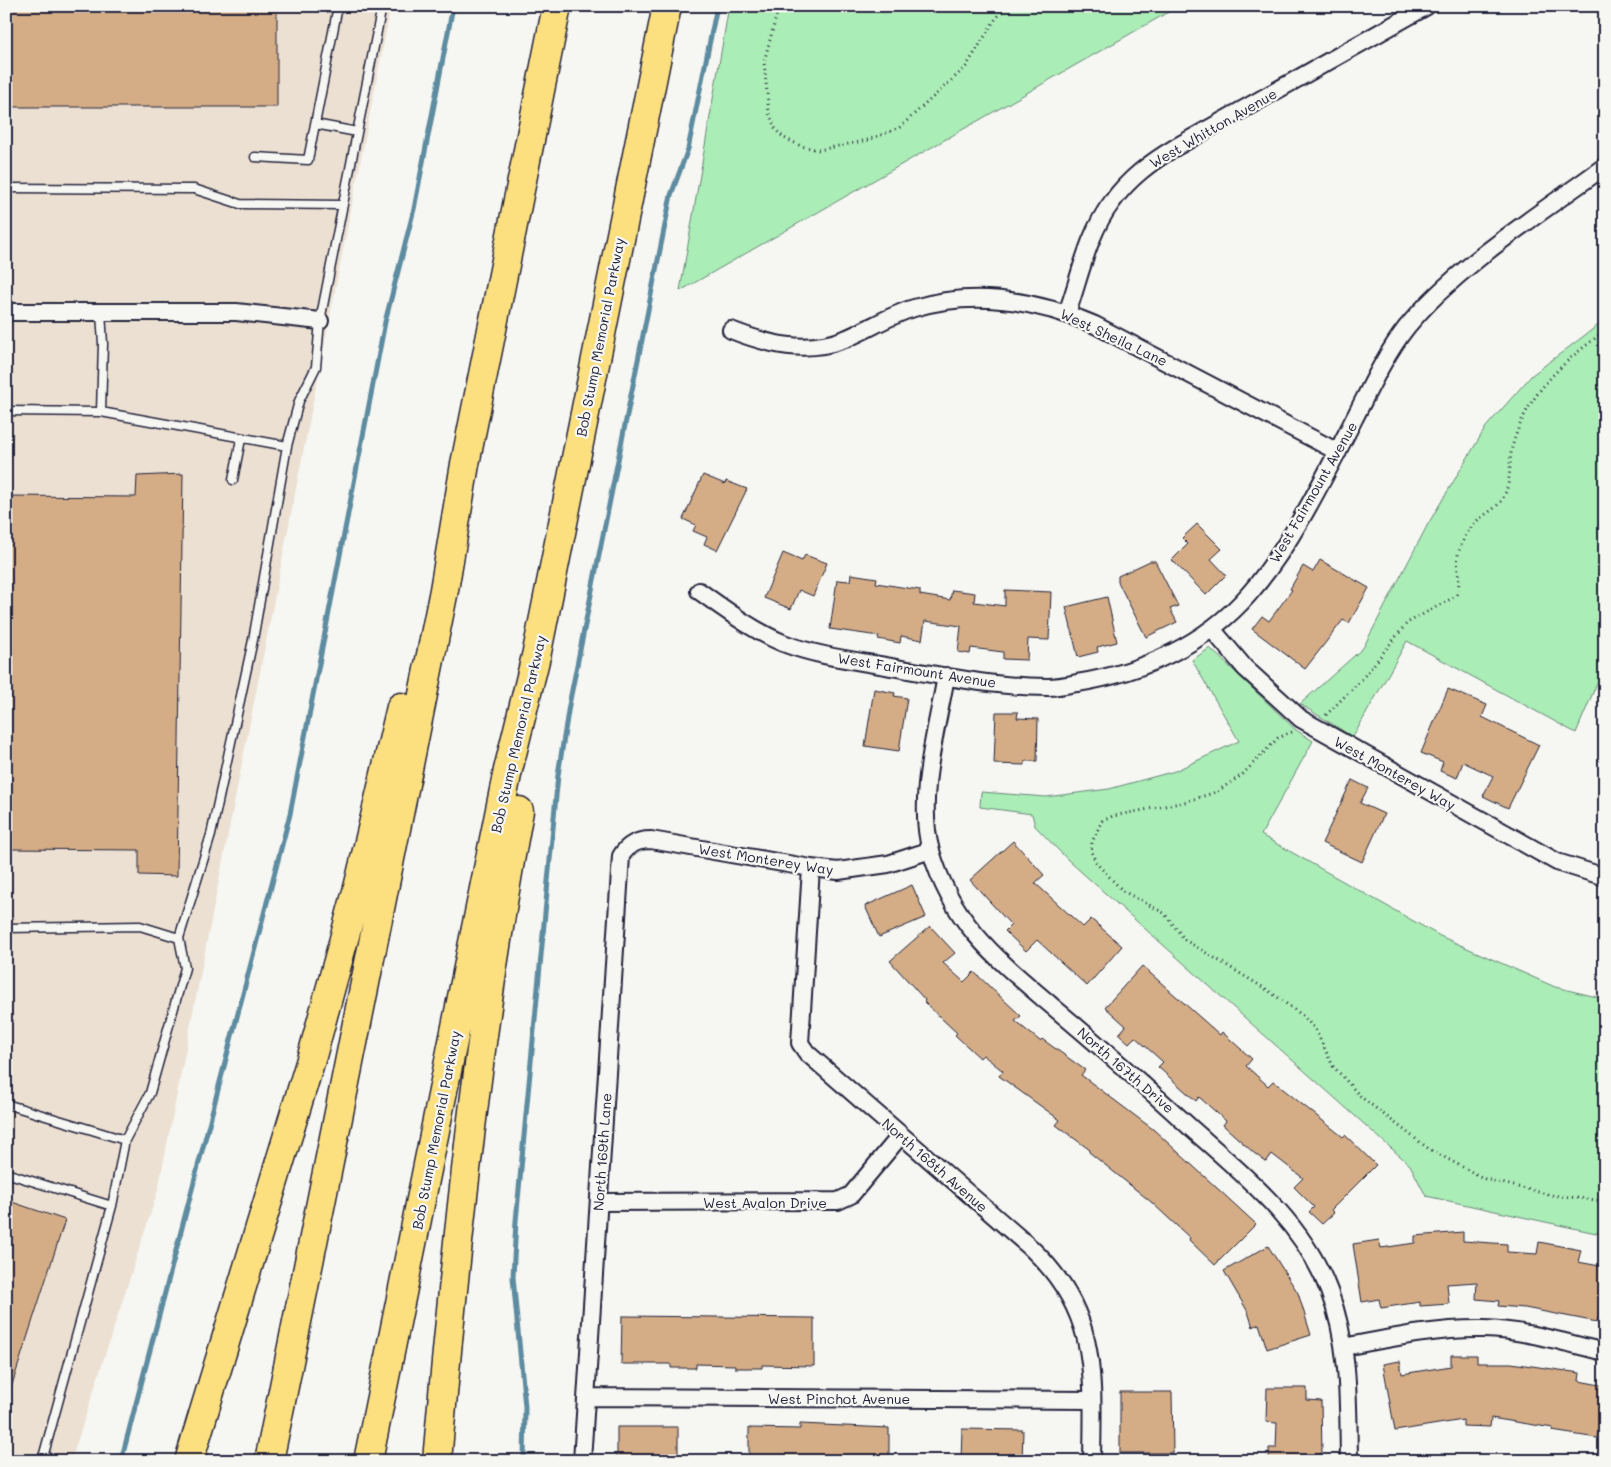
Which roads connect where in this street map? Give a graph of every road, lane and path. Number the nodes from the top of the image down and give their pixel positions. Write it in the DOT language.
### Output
graph roads {
  1 [pos="338,6"];
  2 [pos="382,6"];
  3 [pos="557,6"];
  4 [pos="667,6"];
  5 [pos="779,6"];
  6 [pos="1007,6"];
  7 [pos="1427,6"];
  8 [pos="315,124"];
  9 [pos="357,132"];
  10 [pos="255,157"];
  11 [pos="1605,166"];
  12 [pos="6,188"];
  13 [pos="343,205"];
  14 [pos="6,312"];
  15 [pos="101,312"];
  16 [pos="1067,313"];
  17 [pos="320,321"];
  18 [pos="731,330"];
  19 [pos="1605,332"];
  20 [pos="6,411"];
  21 [pos="102,412"];
  22 [pos="241,439"];
  23 [pos="288,446"];
  24 [pos="1338,452"];
  25 [pos="465,464"];
  26 [pos="234,480"];
  27 [pos="699,591"];
  28 [pos="1212,629"];
  29 [pos="534,665"];
  30 [pos="946,676"];
  31 [pos="1311,726"];
  32 [pos="630,845"];
  33 [pos="931,850"];
  34 [pos="811,868"];
  35 [pos="1605,877"];
  36 [pos="6,928"];
  37 [pos="180,938"];
  38 [pos="6,1104"];
  39 [pos="900,1134"];
  40 [pos="124,1140"];
  41 [pos="6,1173"];
  42 [pos="1605,1201"];
  43 [pos="599,1202"];
  44 [pos="112,1206"];
  45 [pos="1344,1347"];
  46 [pos="1605,1352"];
  47 [pos="586,1397"];
  48 [pos="1092,1400"];
  49 [pos="42,1461"];
  50 [pos="189,1461"];
  51 [pos="269,1461"];
  52 [pos="368,1461"];
  53 [pos="437,1461"];
  54 [pos="582,1461"];
  55 [pos="1092,1461"];
  56 [pos="1349,1461"];
  1 -- 8 [label="lane"];
  2 -- 9 [label="lane"];
  3 -- 25 [label="highway"];
  4 -- 29 [label="highway, Bob Stump Memorial Parkway"];
  5 -- 6 [label="path"];
  7 -- 16 [label="street, West Whitton Avenue"];
  8 -- 9 [label="lane"];
  8 -- 10 [label="lane"];
  9 -- 13 [label="lane"];
  11 -- 24 [label="street, West Fairmount Avenue"];
  12 -- 13 [label="lane"];
  13 -- 17 [label="lane"];
  14 -- 15 [label="street"];
  15 -- 17 [label="street"];
  15 -- 21 [label="lane"];
  16 -- 18 [label="street, West Sheila Lane"];
  16 -- 24 [label="street, West Sheila Lane"];
  17 -- 23 [label="lane"];
  19 -- 31 [label="path"];
  20 -- 21 [label="lane"];
  21 -- 22 [label="lane"];
  22 -- 23 [label="lane"];
  22 -- 26 [label="lane"];
  23 -- 37 [label="lane"];
  24 -- 28 [label="street, West Fairmount Avenue"];
  25 -- 50 [label="highway"];
  25 -- 51 [label="highway"];
  27 -- 30 [label="street, West Fairmount Avenue"];
  28 -- 30 [label="street, West Fairmount Avenue"];
  28 -- 31 [label="street, West Monterey Way"];
  29 -- 52 [label="highway, Bob Stump Memorial Parkway"];
  29 -- 53 [label="highway"];
  30 -- 33 [label="street, North 167th Drive"];
  31 -- 35 [label="street, West Monterey Way"];
  31 -- 42 [label="path"];
  32 -- 34 [label="street, West Monterey Way"];
  32 -- 43 [label="street, North 169th Lane"];
  33 -- 34 [label="street, West Monterey Way"];
  33 -- 45 [label="street, North 167th Drive"];
  34 -- 39 [label="street, North 168th Avenue"];
  36 -- 37 [label="lane"];
  37 -- 40 [label="lane"];
  38 -- 40 [label="lane"];
  39 -- 43 [label="street, West Avalon Drive"];
  39 -- 48 [label="street, North 168th Avenue"];
  40 -- 44 [label="lane"];
  41 -- 44 [label="lane"];
  43 -- 47 [label="street, North 169th Lane"];
  44 -- 49 [label="lane"];
  45 -- 46 [label="street"];
  45 -- 56 [label="street, North 167th Drive"];
  47 -- 48 [label="street, West Pinchot Avenue"];
  47 -- 54 [label="street, North 169th Lane"];
  48 -- 55 [label="street, North 168th Avenue"];
}
